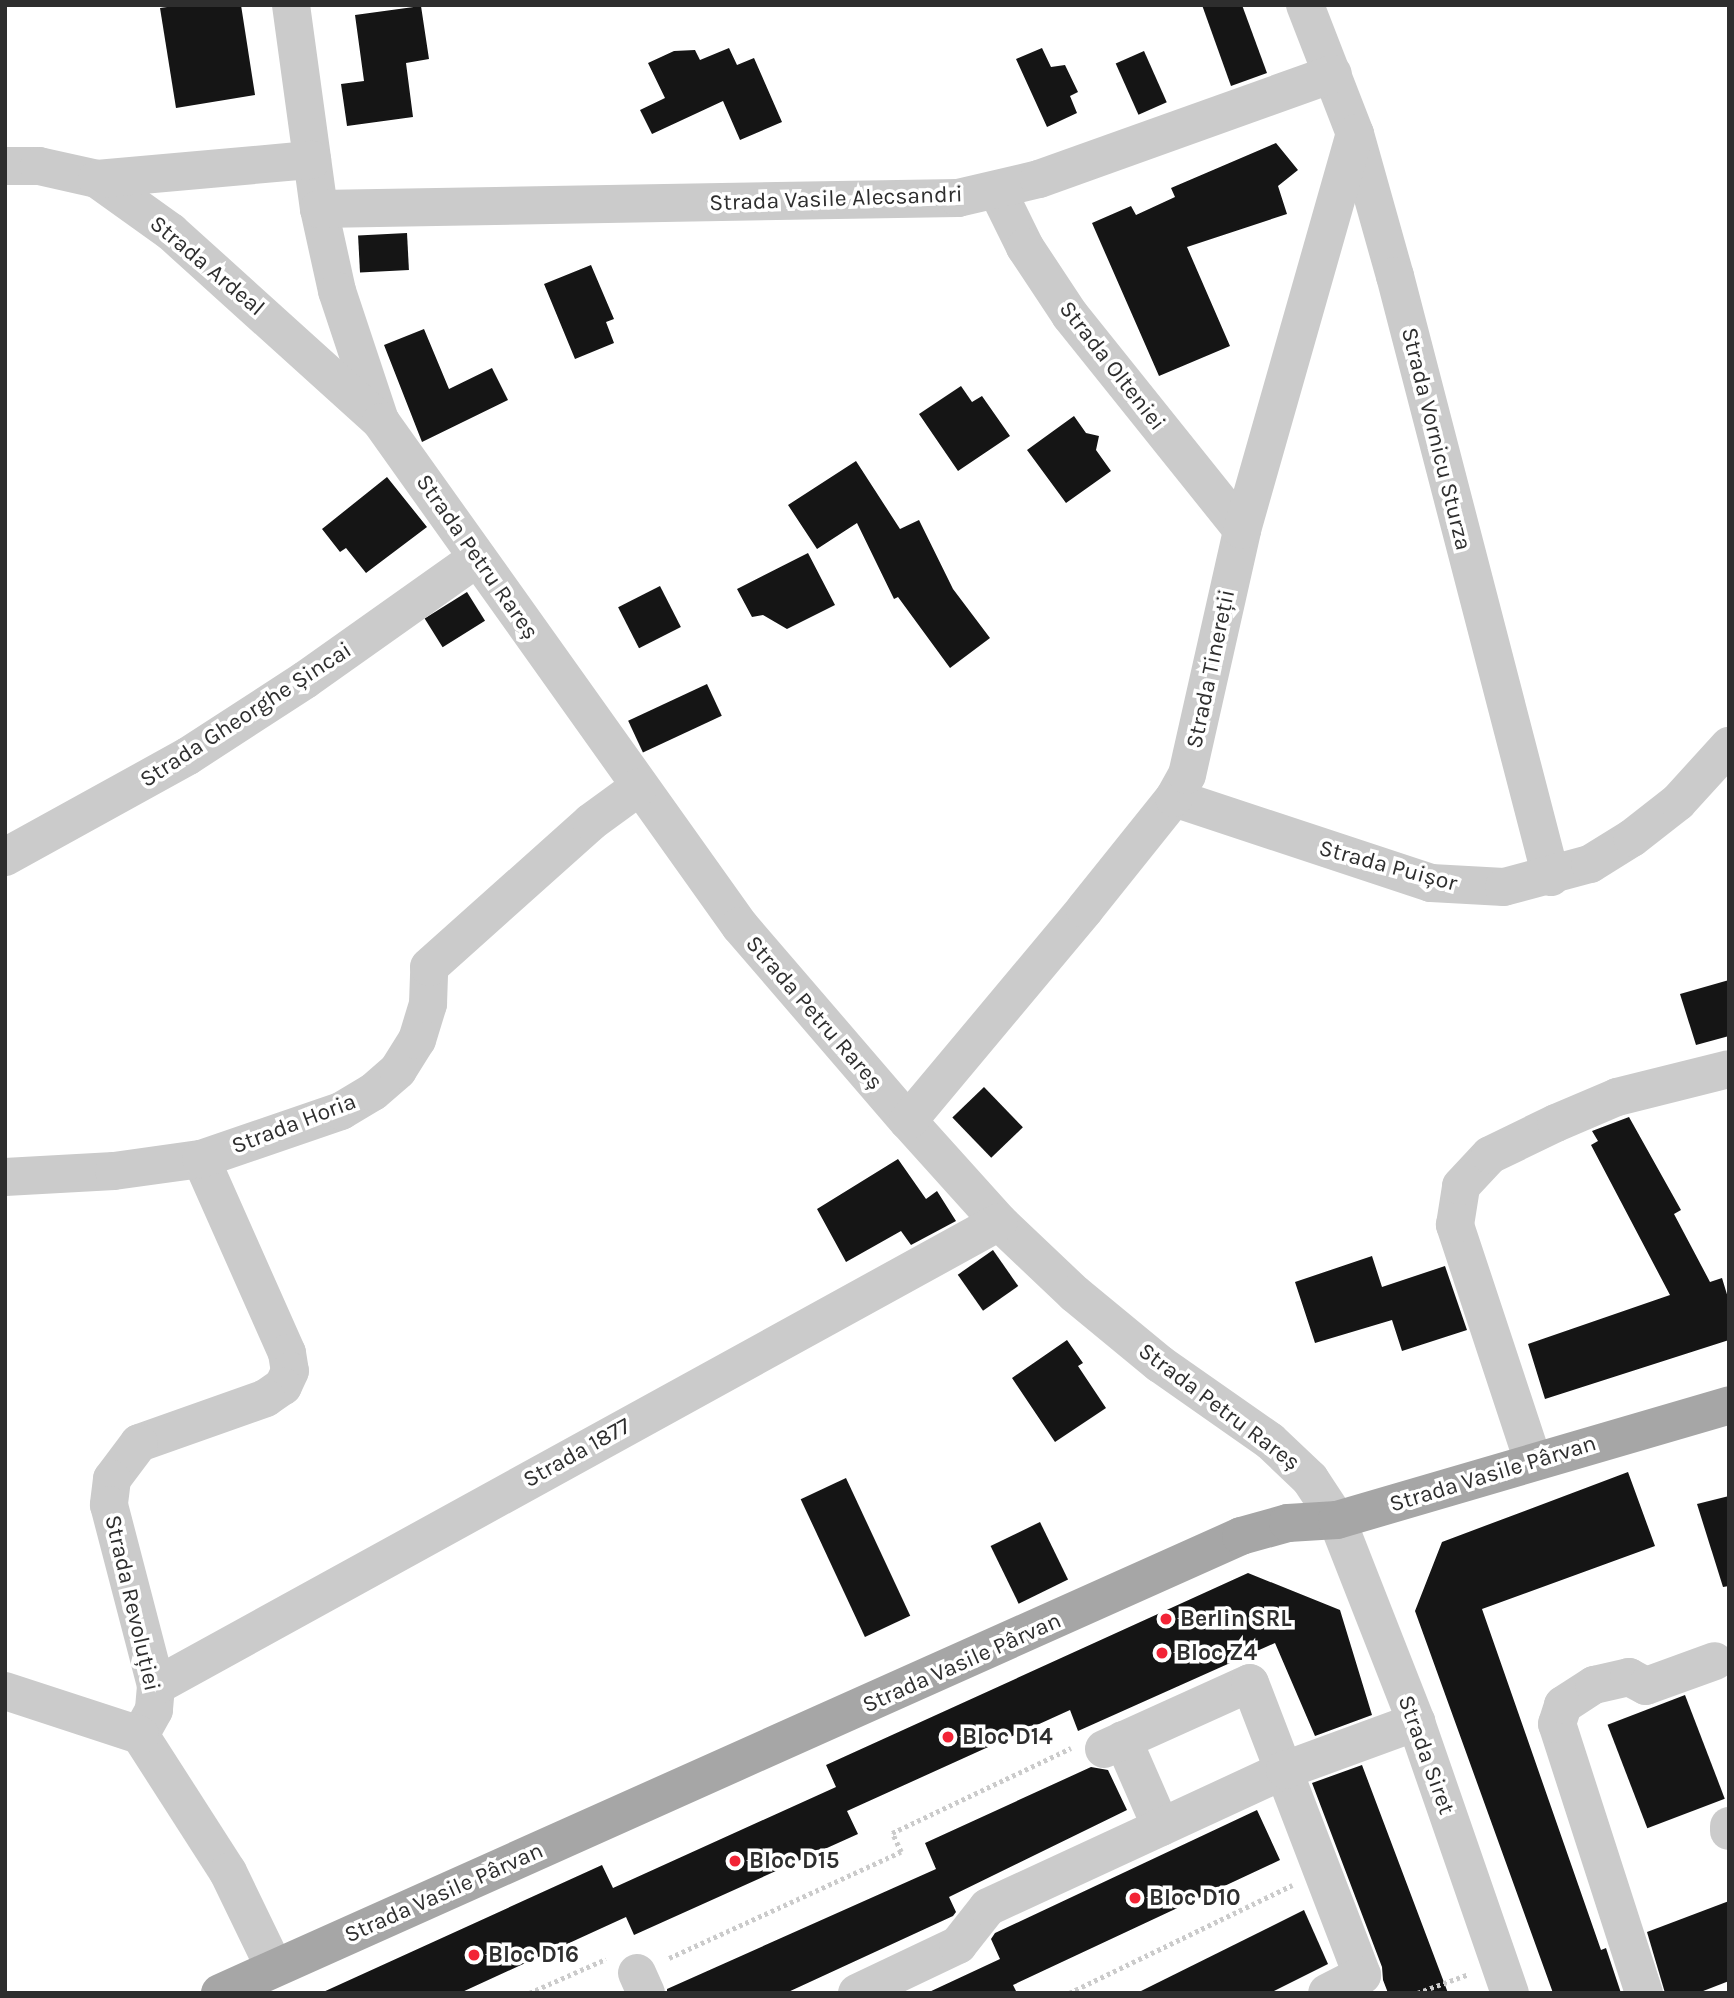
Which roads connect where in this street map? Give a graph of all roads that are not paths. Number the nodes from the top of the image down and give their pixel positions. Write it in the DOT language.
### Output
graph roads {
  1 [pos="291,5"];
  2 [pos="1306,5"];
  3 [pos="1333,74"];
  4 [pos="1354,134"];
  5 [pos="312,160"];
  6 [pos="5,166"];
  7 [pos="97,179"];
  8 [pos="997,190"];
  9 [pos="319,209"];
  10 [pos="381,422"];
  11 [pos="1242,530"];
  12 [pos="477,558"];
  13 [pos="1729,746"];
  14 [pos="639,787"];
  15 [pos="1174,798"];
  16 [pos="5,857"];
  17 [pos="1551,877"];
  18 [pos="1729,1069"];
  19 [pos="908,1121"];
  20 [pos="201,1159"];
  21 [pos="5,1177"];
  22 [pos="999,1222"];
  23 [pos="1729,1405"];
  24 [pos="1533,1461"];
  25 [pos="1337,1520"];
  26 [pos="1715,1661"];
  27 [pos="156,1686"];
  28 [pos="5,1691"];
  29 [pos="1416,1722"];
  30 [pos="141,1735"];
  31 [pos="1285,1770"];
  32 [pos="1161,1827"];
  33 [pos="274,1967"];
  34 [pos="1504,1978"];
  35 [pos="223,1992"];
  36 [pos="857,1993"];
  37 [pos="1327,1993"];
  38 [pos="1644,1993"];
  1 -- 5 [label="street"];
  2 -- 3 [label="street, Strada Vornicu Sturza"];
  3 -- 4 [label="street, Strada Vornicu Sturza"];
  3 -- 8 [label="street, Strada Vasile Alecsandri"];
  4 -- 11 [label="street, Strada Tinereții"];
  4 -- 17 [label="street, Strada Vornicu Sturza"];
  5 -- 7 [label="street"];
  5 -- 9 [label="street"];
  6 -- 7 [label="street, Strada Ardeal"];
  7 -- 10 [label="street, Strada Ardeal"];
  8 -- 9 [label="street, Strada Vasile Alecsandri"];
  8 -- 11 [label="street, Strada Olteniei"];
  9 -- 10 [label="street"];
  10 -- 12 [label="street, Strada Petru Rareș"];
  11 -- 15 [label="street, Strada Tinereții"];
  12 -- 14 [label="street, Strada Petru Rareș"];
  12 -- 16 [label="street, Strada Gheorghe Șincai"];
  13 -- 17 [label="street, Strada Puișor"];
  14 -- 19 [label="street, Strada Petru Rareș"];
  14 -- 20 [label="street, Strada Horia"];
  15 -- 17 [label="street, Strada Puișor"];
  15 -- 19 [label="street, Strada Tinereții"];
  18 -- 24 [label="street"];
  19 -- 22 [label="street, Strada Petru Rareș"];
  20 -- 21 [label="street, Strada Horia"];
  20 -- 27 [label="street, Strada Revoluției"];
  22 -- 25 [label="street, Strada Petru Rareș"];
  22 -- 27 [label="street, Strada 1877"];
  23 -- 24 [label="main road, Strada Vasile Pârvan"];
  24 -- 25 [label="main road, Strada Vasile Pârvan"];
  25 -- 29 [label="street, Strada Siret"];
  25 -- 33 [label="main road, Strada Vasile Pârvan"];
  26 -- 38 [label="street"];
  27 -- 30 [label="street, Strada Revoluției"];
  28 -- 30 [label="street"];
  29 -- 31 [label="street"];
  29 -- 34 [label="street, Strada Siret"];
  30 -- 33 [label="street"];
  31 -- 32 [label="street"];
  31 -- 32 [label="street"];
  31 -- 37 [label="street"];
  32 -- 36 [label="street"];
  33 -- 35 [label="main road, Strada Vasile Pârvan"];
}
